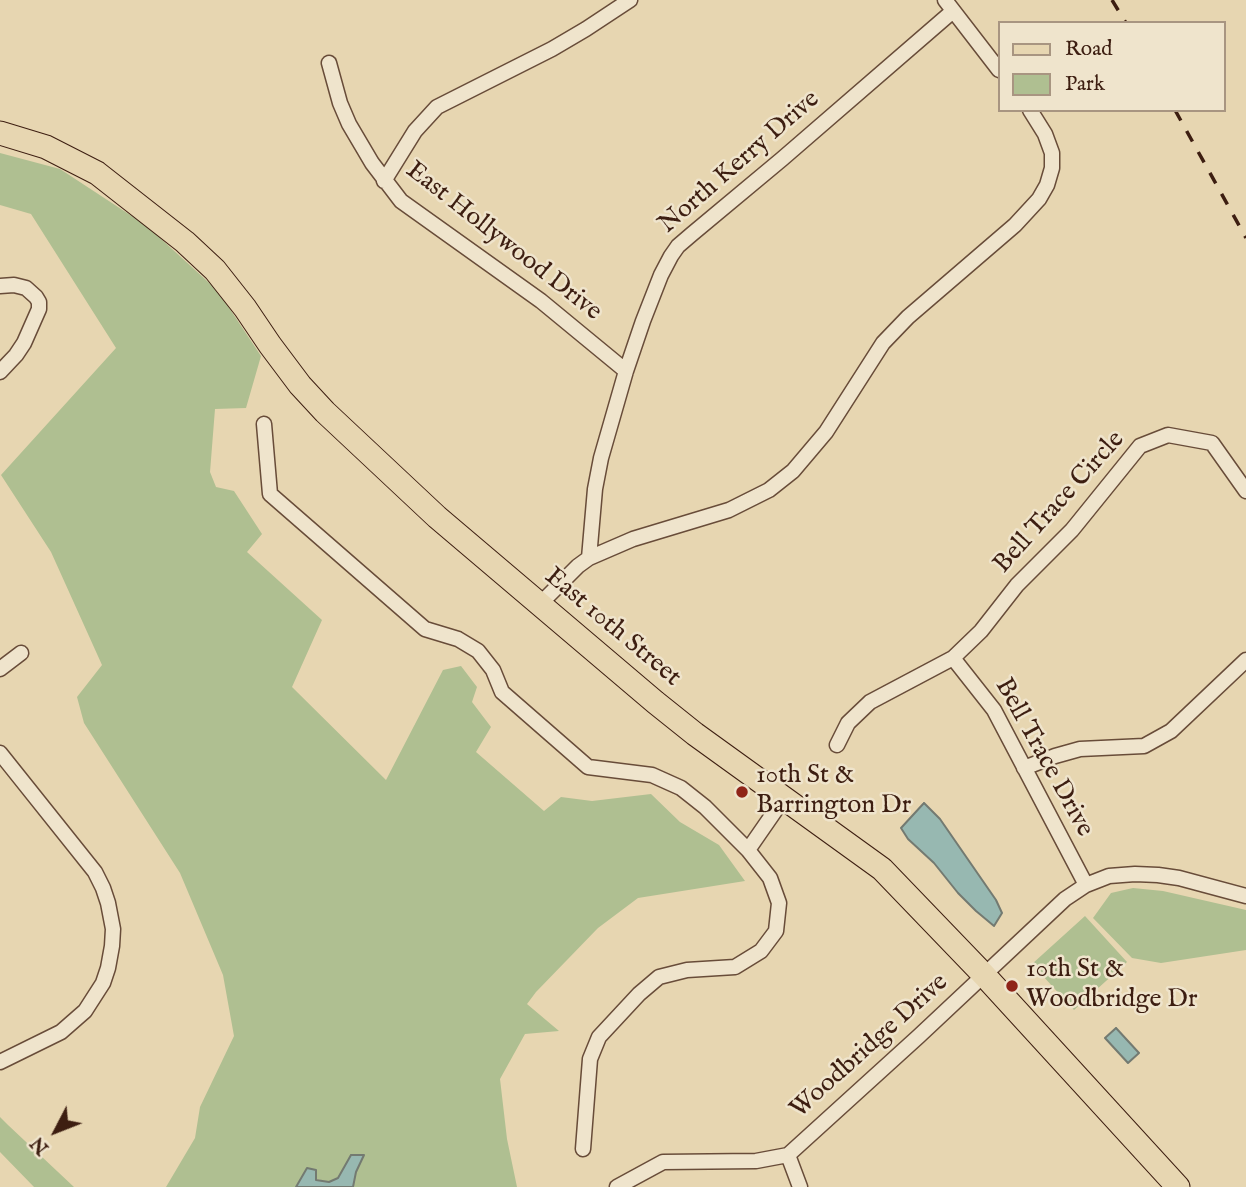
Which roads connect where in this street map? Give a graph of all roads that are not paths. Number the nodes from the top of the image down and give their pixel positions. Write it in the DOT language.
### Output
graph roads {
  1 [pos="630,0"];
  2 [pos="949,6"];
  3 [pos="329,63"];
  4 [pos="998,69"];
  5 [pos="1031,112"];
  6 [pos="0,133"];
  7 [pos="384,181"];
  8 [pos="0,286"];
  9 [pos="626,371"];
  10 [pos="0,372"];
  11 [pos="264,424"];
  12 [pos="1246,491"];
  13 [pos="589,558"];
  14 [pos="540,604"];
  15 [pos="21,653"];
  16 [pos="953,658"];
  17 [pos="1246,660"];
  18 [pos="0,669"];
  19 [pos="836,745"];
  20 [pos="0,753"];
  21 [pos="1024,768"];
  22 [pos="784,798"];
  23 [pos="748,850"];
  24 [pos="1086,885"];
  25 [pos="1246,896"];
  26 [pos="985,975"];
  27 [pos="0,1062"];
  28 [pos="583,1149"];
  29 [pos="788,1155"];
  30 [pos="617,1187"];
  31 [pos="800,1187"];
  32 [pos="1178,1187"];
  1 -- 7 [label="street"];
  2 -- 4 [label="street"];
  2 -- 9 [label="street, North Kerry Drive"];
  3 -- 7 [label="street, East Hollywood Drive"];
  5 -- 13 [label="street"];
  6 -- 14 [label="main road, East 10th Street"];
  7 -- 9 [label="street, East Hollywood Drive"];
  8 -- 10 [label="street"];
  9 -- 13 [label="street, North Kerry Drive"];
  11 -- 23 [label="street"];
  12 -- 16 [label="street, Bell Trace Circle"];
  13 -- 14 [label="street"];
  14 -- 22 [label="main road, East 10th Street"];
  15 -- 18 [label="street"];
  16 -- 19 [label="street, Bell Trace Circle"];
  16 -- 21 [label="street, Bell Trace Drive"];
  17 -- 21 [label="street"];
  20 -- 27 [label="street"];
  21 -- 24 [label="street, Bell Trace Drive"];
  22 -- 23 [label="street"];
  22 -- 26 [label="main road, East 10th Street"];
  23 -- 28 [label="street"];
  24 -- 25 [label="street"];
  24 -- 26 [label="street, Woodbridge Drive"];
  26 -- 29 [label="street, Woodbridge Drive"];
  26 -- 32 [label="main road, East 10th Street"];
  29 -- 30 [label="street, Woodbridge Drive"];
  29 -- 31 [label="street, Woodbridge Drive"];
}
